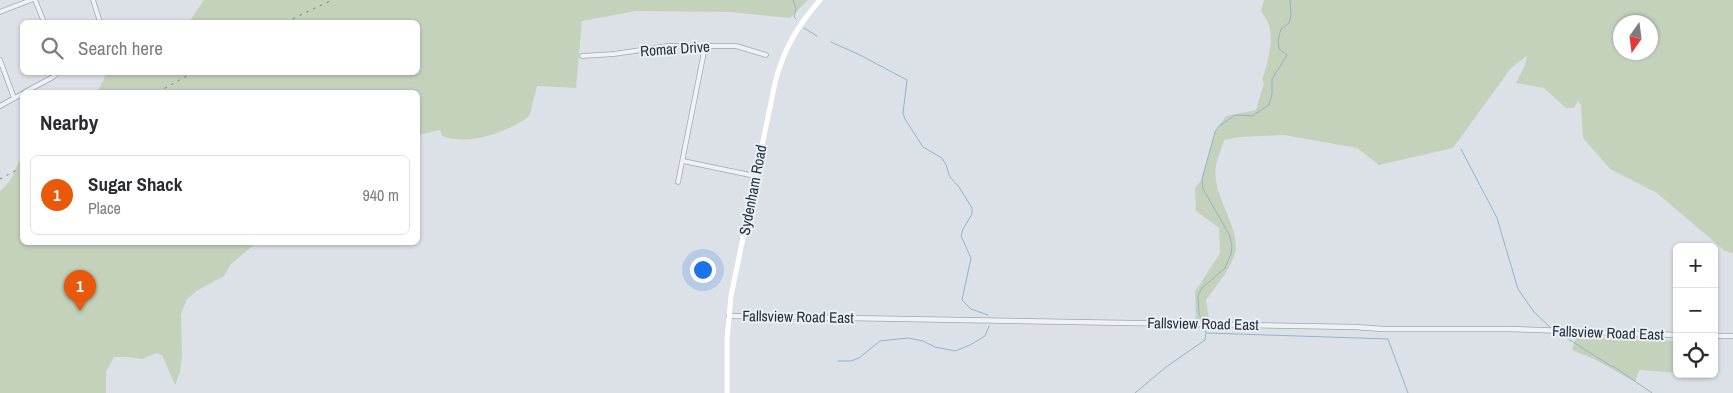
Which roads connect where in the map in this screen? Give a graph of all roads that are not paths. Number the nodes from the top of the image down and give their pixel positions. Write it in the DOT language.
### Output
graph roads {
  1 [pos="31,0"];
  2 [pos="35,0"];
  3 [pos="93,0"];
  4 [pos="820,0"];
  5 [pos="0,12"];
  6 [pos="43,20"];
  7 [pos="99,20"];
  8 [pos="705,46"];
  9 [pos="766,55"];
  10 [pos="582,56"];
  11 [pos="0,60"];
  12 [pos="55,75"];
  13 [pos="29,90"];
  14 [pos="20,95"];
  15 [pos="14,98"];
  16 [pos="0,106"];
  17 [pos="683,161"];
  18 [pos="755,176"];
  19 [pos="678,182"];
  20 [pos="729,316"];
  21 [pos="1673,335"];
  22 [pos="1718,336"];
  23 [pos="1733,336"];
  24 [pos="727,393"];
  1 -- 5 [label="street"];
  2 -- 6 [label="street"];
  3 -- 7 [label="street"];
  4 -- 18 [label="main road, Sydenham Road"];
  8 -- 9 [label="street, Romar Drive"];
  8 -- 10 [label="street, Romar Drive"];
  8 -- 17 [label="street"];
  11 -- 15 [label="street"];
  12 -- 13 [label="street"];
  14 -- 15 [label="street"];
  15 -- 16 [label="street"];
  17 -- 18 [label="street"];
  17 -- 19 [label="street"];
  18 -- 20 [label="main road, Sydenham Road"];
  20 -- 21 [label="street, Fallsview Road East"];
  20 -- 24 [label="main road, Sydenham Road"];
  22 -- 23 [label="street"];
}
